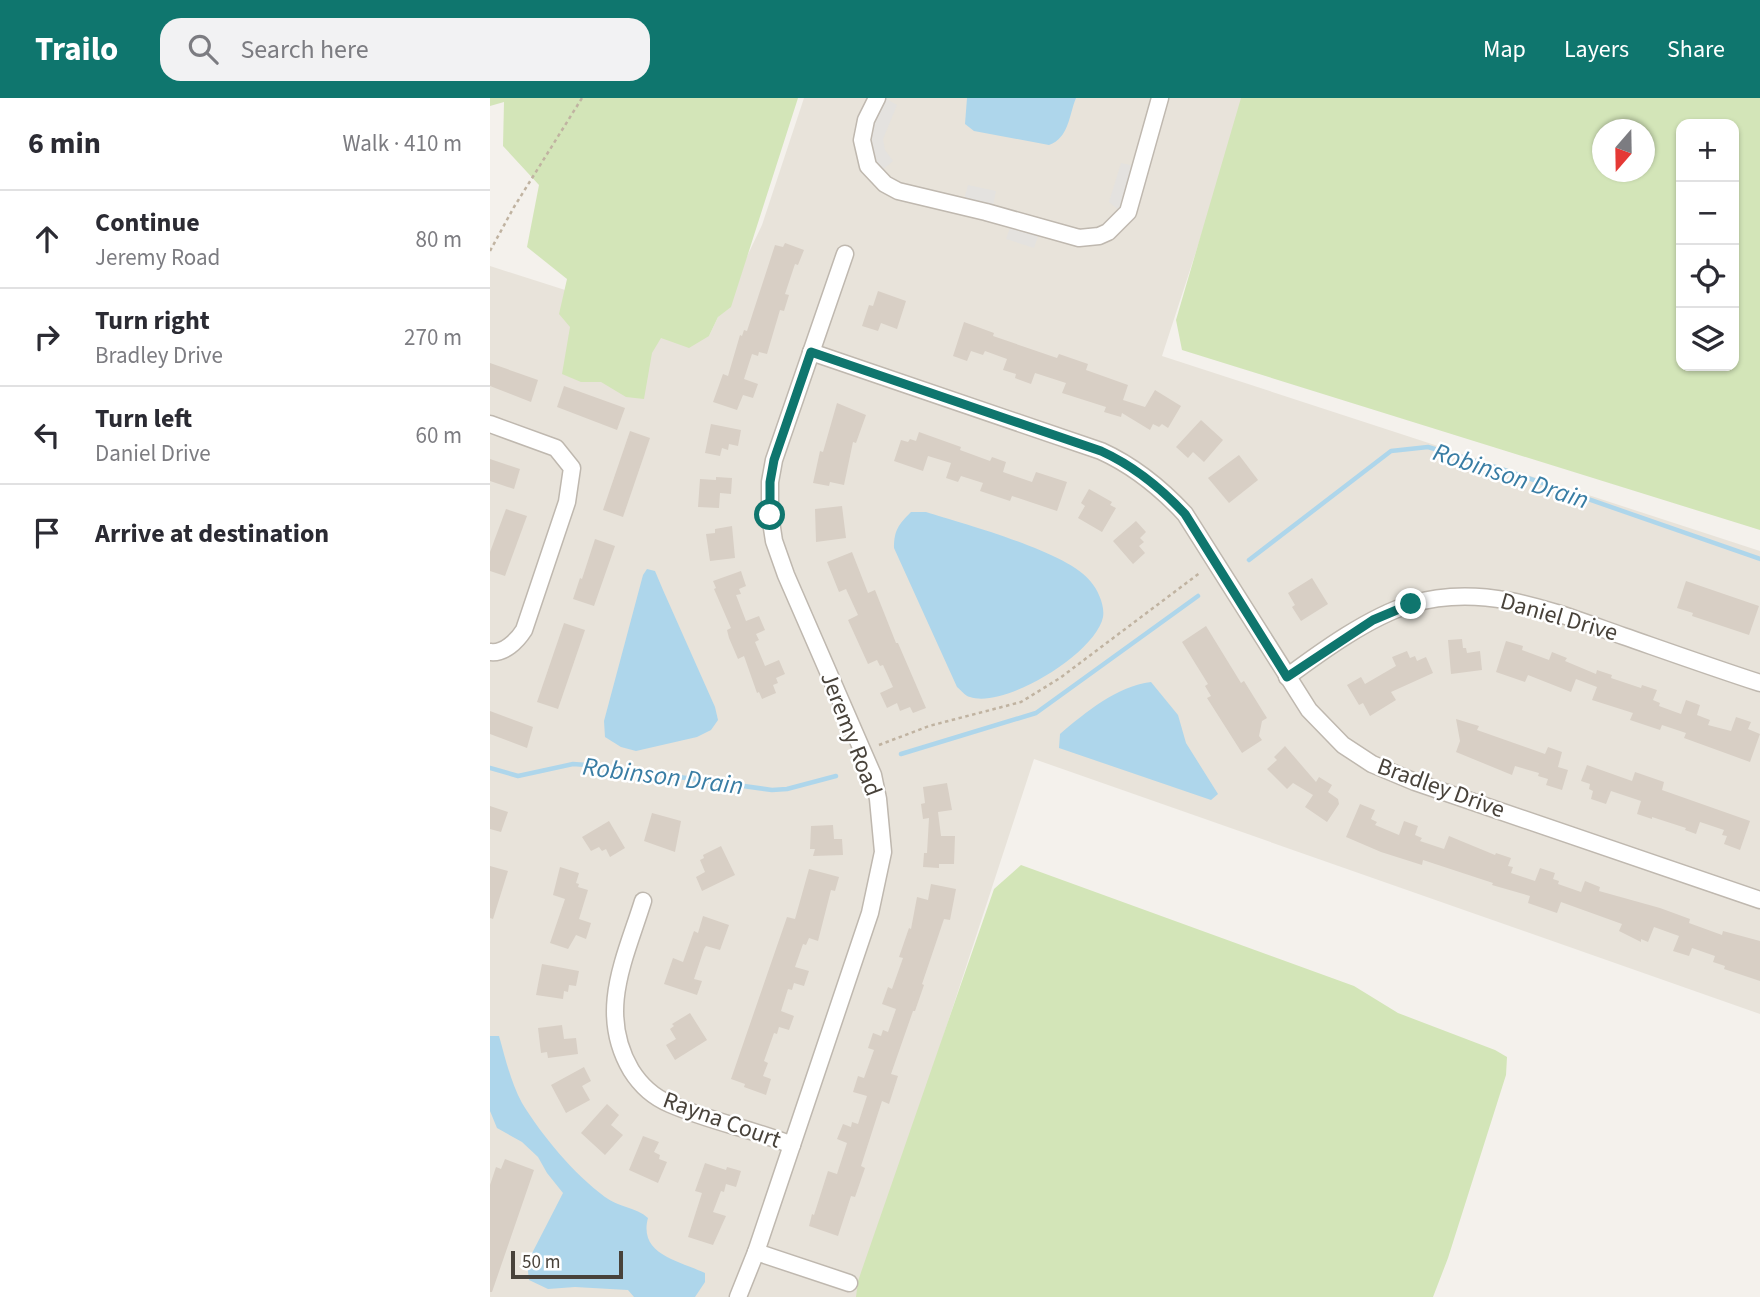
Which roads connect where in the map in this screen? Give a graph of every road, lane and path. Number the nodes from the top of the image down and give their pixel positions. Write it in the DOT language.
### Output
graph roads {
  1 [pos="582,98"];
  2 [pos="877,98"];
  3 [pos="1160,98"];
  4 [pos="490,251"];
  5 [pos="845,254"];
  6 [pos="811,352"];
  7 [pos="490,424"];
  8 [pos="1201,572"];
  9 [pos="490,652"];
  10 [pos="1287,677"];
  11 [pos="1760,683"];
  12 [pos="879,745"];
  13 [pos="1760,900"];
  14 [pos="643,901"];
  15 [pos="792,1145"];
  16 [pos="757,1252"];
  17 [pos="849,1283"];
  18 [pos="738,1297"];
  1 -- 4 [label="path"];
  2 -- 3 [label="street"];
  5 -- 6 [label="street, Jeremy Road"];
  6 -- 10 [label="street, Bradley Drive"];
  6 -- 15 [label="street, Jeremy Road"];
  7 -- 9 [label="street"];
  8 -- 12 [label="path"];
  10 -- 11 [label="street, Daniel Drive"];
  10 -- 13 [label="street, Bradley Drive"];
  14 -- 15 [label="street, Rayna Court"];
  15 -- 16 [label="street, Jeremy Road"];
  16 -- 17 [label="street"];
  16 -- 18 [label="street, Jeremy Road"];
}
